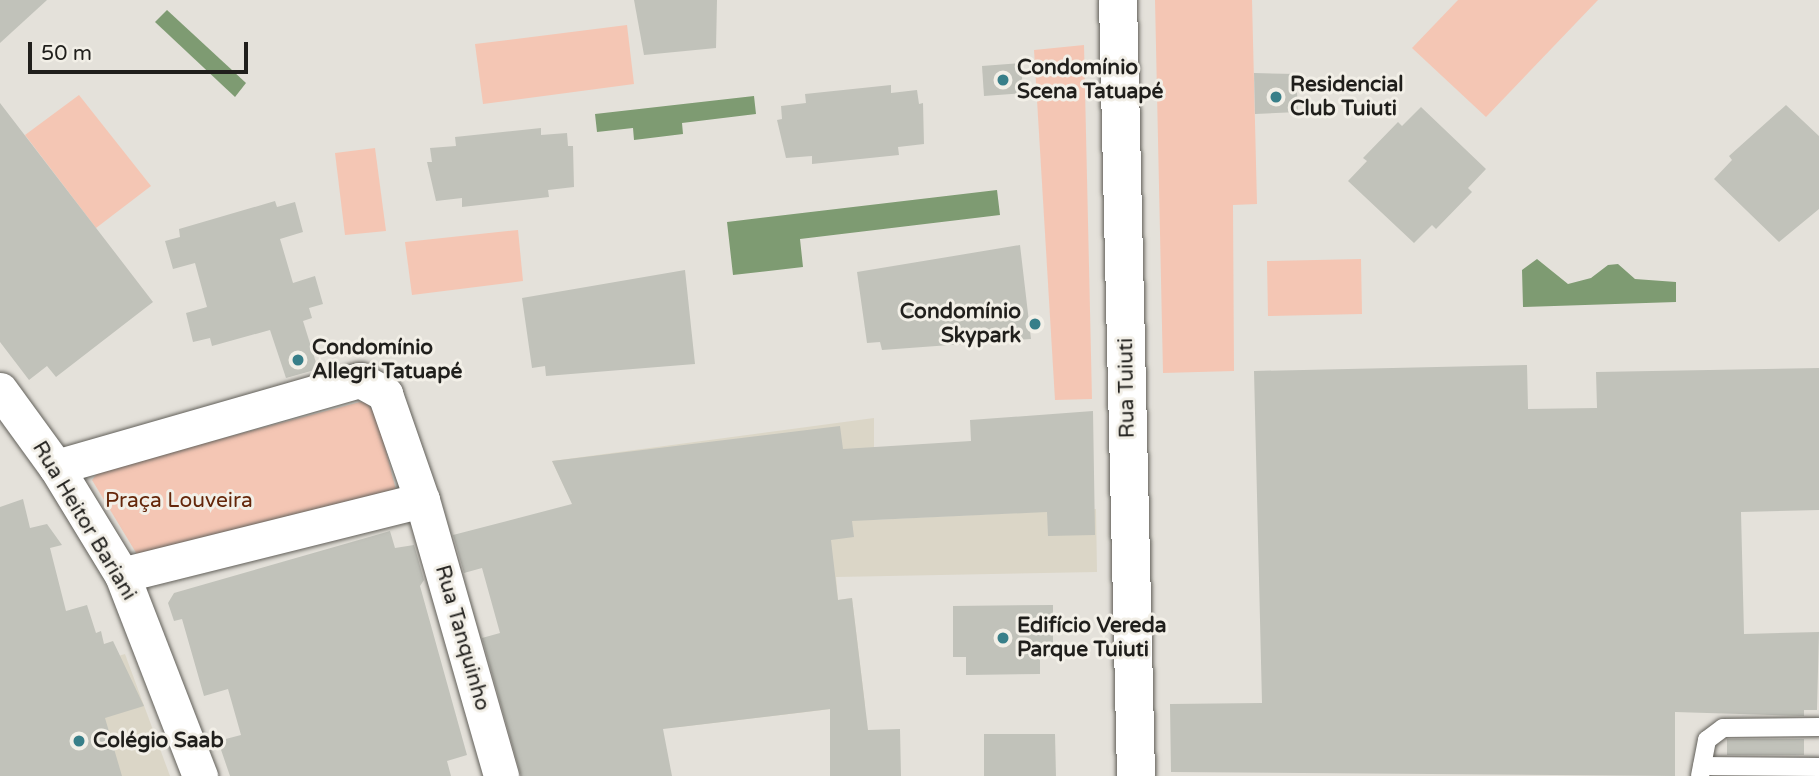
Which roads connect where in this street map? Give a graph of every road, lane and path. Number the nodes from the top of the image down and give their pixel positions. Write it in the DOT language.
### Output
graph roads {
  1 [pos="1118,0"];
  2 [pos="0,390"];
  3 [pos="56,467"];
  4 [pos="422,500"];
  5 [pos="122,575"];
  6 [pos="1819,727"];
  7 [pos="1819,767"];
  8 [pos="1701,771"];
  9 [pos="200,776"];
  10 [pos="501,776"];
  11 [pos="1136,776"];
  1 -- 11 [label="street, Rua Tuiuti"];
  2 -- 3 [label="street, Rua Heitor Bariani"];
  3 -- 4 [label="street"];
  3 -- 5 [label="street, Rua Heitor Bariani"];
  4 -- 5 [label="street"];
  4 -- 10 [label="street, Rua Tanquinho"];
  5 -- 9 [label="street, Rua Heitor Bariani"];
  6 -- 8 [label="lane"];
  7 -- 8 [label="lane"];
}
